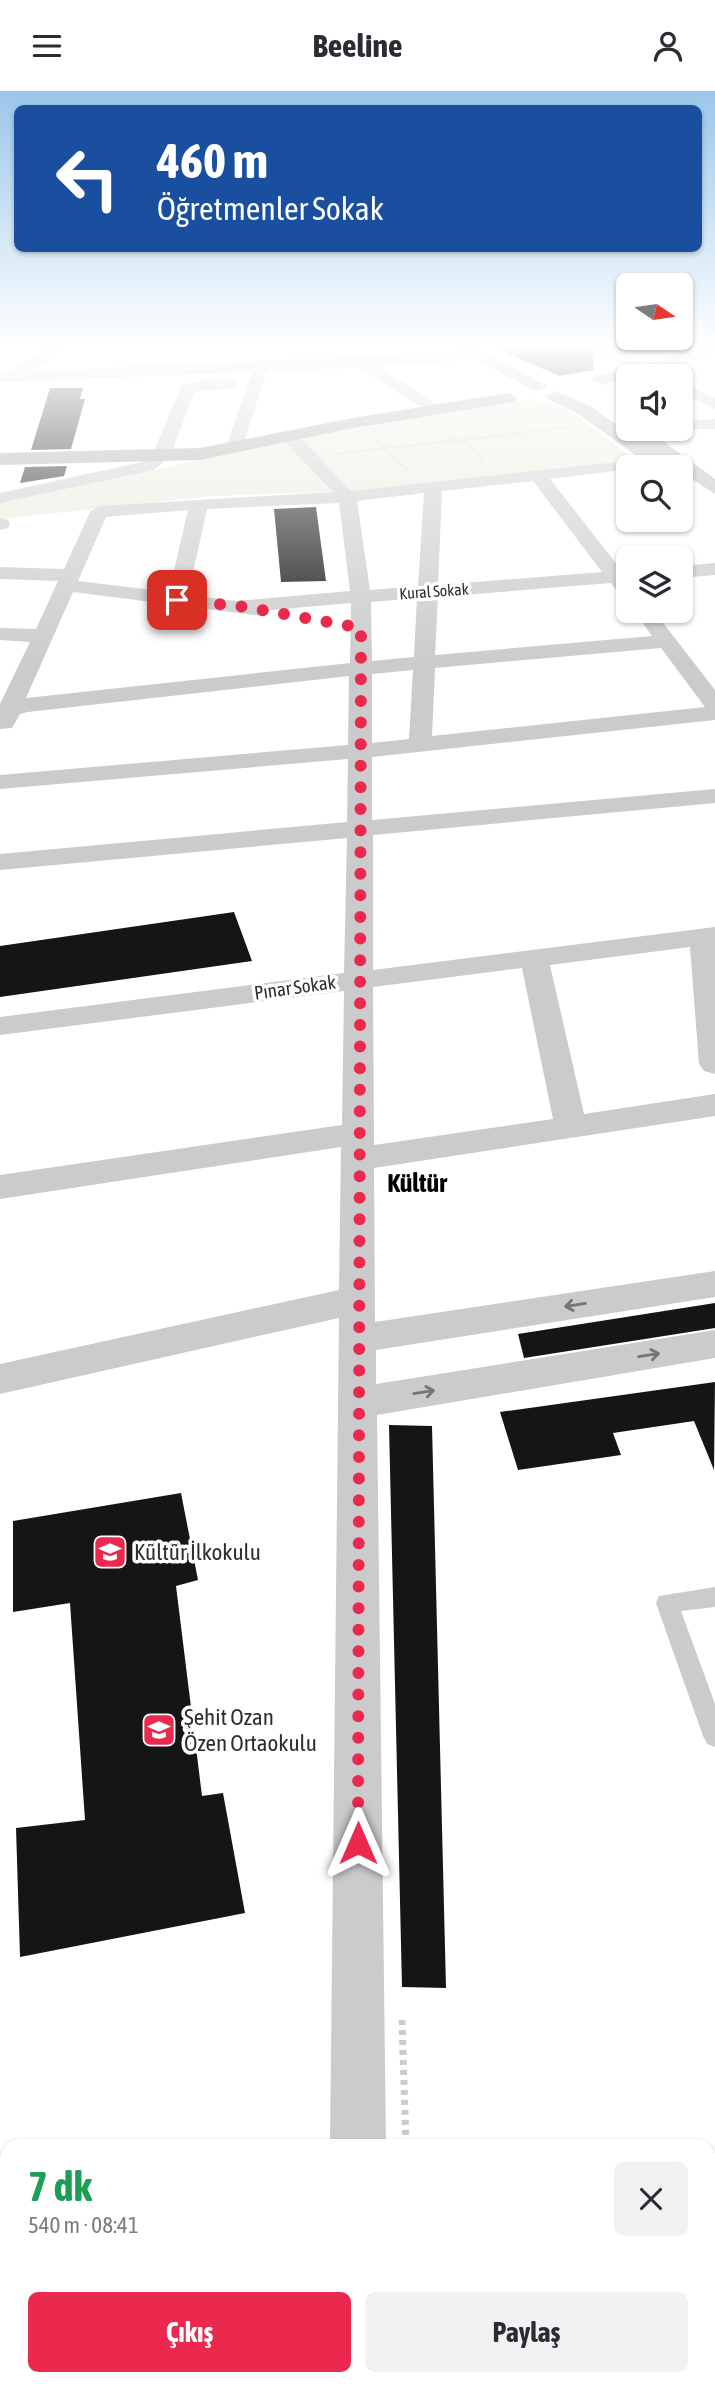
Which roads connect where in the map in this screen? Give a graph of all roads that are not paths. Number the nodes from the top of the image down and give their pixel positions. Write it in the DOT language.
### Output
graph roads {
  1 [pos="162,453"];
  2 [pos="185,453"];
  3 [pos="304,453"];
  4 [pos="666,453"];
  5 [pos="161,456"];
  6 [pos="0,459"];
  7 [pos="616,468"];
  8 [pos="538,475"];
  9 [pos="433,487"];
  10 [pos="715,488"];
  11 [pos="693,489"];
  12 [pos="347,497"];
  13 [pos="0,498"];
  14 [pos="200,504"];
  15 [pos="715,506"];
  16 [pos="715,569"];
  17 [pos="616,571"];
  18 [pos="693,571"];
  19 [pos="0,573"];
  20 [pos="68,580"];
  21 [pos="616,581"];
  22 [pos="426,592"];
  23 [pos="361,597"];
  24 [pos="177,600"];
  25 [pos="239,606"];
  26 [pos="654,623"];
  27 [pos="361,628"];
  28 [pos="0,634"];
  29 [pos="43,636"];
  30 [pos="668,641"];
  31 [pos="424,663"];
  32 [pos="715,665"];
  33 [pos="362,668"];
  34 [pos="688,668"];
  35 [pos="715,705"];
  36 [pos="715,713"];
  37 [pos="3,718"];
  38 [pos="420,745"];
  39 [pos="362,751"];
  40 [pos="0,782"];
  41 [pos="715,796"];
  42 [pos="361,831"];
  43 [pos="0,862"];
  44 [pos="709,936"];
  45 [pos="534,958"];
  46 [pos="360,978"];
  47 [pos="0,1027"];
  48 [pos="715,1064"];
  49 [pos="715,1105"];
  50 [pos="570,1124"];
  51 [pos="359,1146"];
  52 [pos="0,1187"];
  53 [pos="715,1283"];
  54 [pos="357,1319"];
  55 [pos="715,1344"];
  56 [pos="0,1379"];
  57 [pos="357,1403"];
  58 [pos="715,1597"];
  59 [pos="715,1736"];
  60 [pos="358,2139"];
  1 -- 5 [label="street"];
  2 -- 5 [label="main road"];
  3 -- 12 [label="street"];
  4 -- 10 [label="main road"];
  5 -- 6 [label="main road"];
  5 -- 13 [label="street"];
  7 -- 8 [label="street"];
  8 -- 9 [label="street"];
  8 -- 17 [label="street"];
  9 -- 12 [label="street"];
  9 -- 22 [label="street"];
  11 -- 15 [label="main road"];
  12 -- 14 [label="street"];
  12 -- 23 [label="street"];
  14 -- 20 [label="street"];
  14 -- 24 [label="street"];
  16 -- 18 [label="street"];
  19 -- 20 [label="street"];
  20 -- 24 [label="street"];
  20 -- 29 [label="street"];
  21 -- 22 [label="street, Kural Sokak"];
  22 -- 23 [label="street, Kural Sokak"];
  22 -- 31 [label="street"];
  23 -- 25 [label="street, Kural Sokak"];
  23 -- 27 [label="street"];
  24 -- 25 [label="street"];
  25 -- 27 [label="street"];
  26 -- 30 [label="street"];
  27 -- 33 [label="street"];
  28 -- 29 [label="street"];
  29 -- 37 [label="street"];
  30 -- 31 [label="street"];
  30 -- 34 [label="street"];
  31 -- 33 [label="street"];
  31 -- 38 [label="street"];
  32 -- 34 [label="street"];
  33 -- 37 [label="street"];
  33 -- 39 [label="street"];
  34 -- 35 [label="street"];
  36 -- 38 [label="street"];
  38 -- 39 [label="street"];
  39 -- 40 [label="street"];
  39 -- 42 [label="street"];
  41 -- 42 [label="street"];
  42 -- 43 [label="street"];
  42 -- 46 [label="street"];
  44 -- 45 [label="street, Pınar Sokak"];
  44 -- 48 [label="street"];
  45 -- 46 [label="street, Pınar Sokak"];
  45 -- 50 [label="street"];
  46 -- 47 [label="street, Pınar Sokak"];
  46 -- 51 [label="street"];
  49 -- 50 [label="street"];
  50 -- 51 [label="street"];
  51 -- 52 [label="street"];
  51 -- 54 [label="street"];
  53 -- 54 [label="street, one-way"];
  54 -- 56 [label="street"];
  54 -- 57 [label="street"];
  57 -- 55 [label="street, one-way"];
  57 -- 60 [label="street"];
  58 -- 59 [label="lane"];
}
